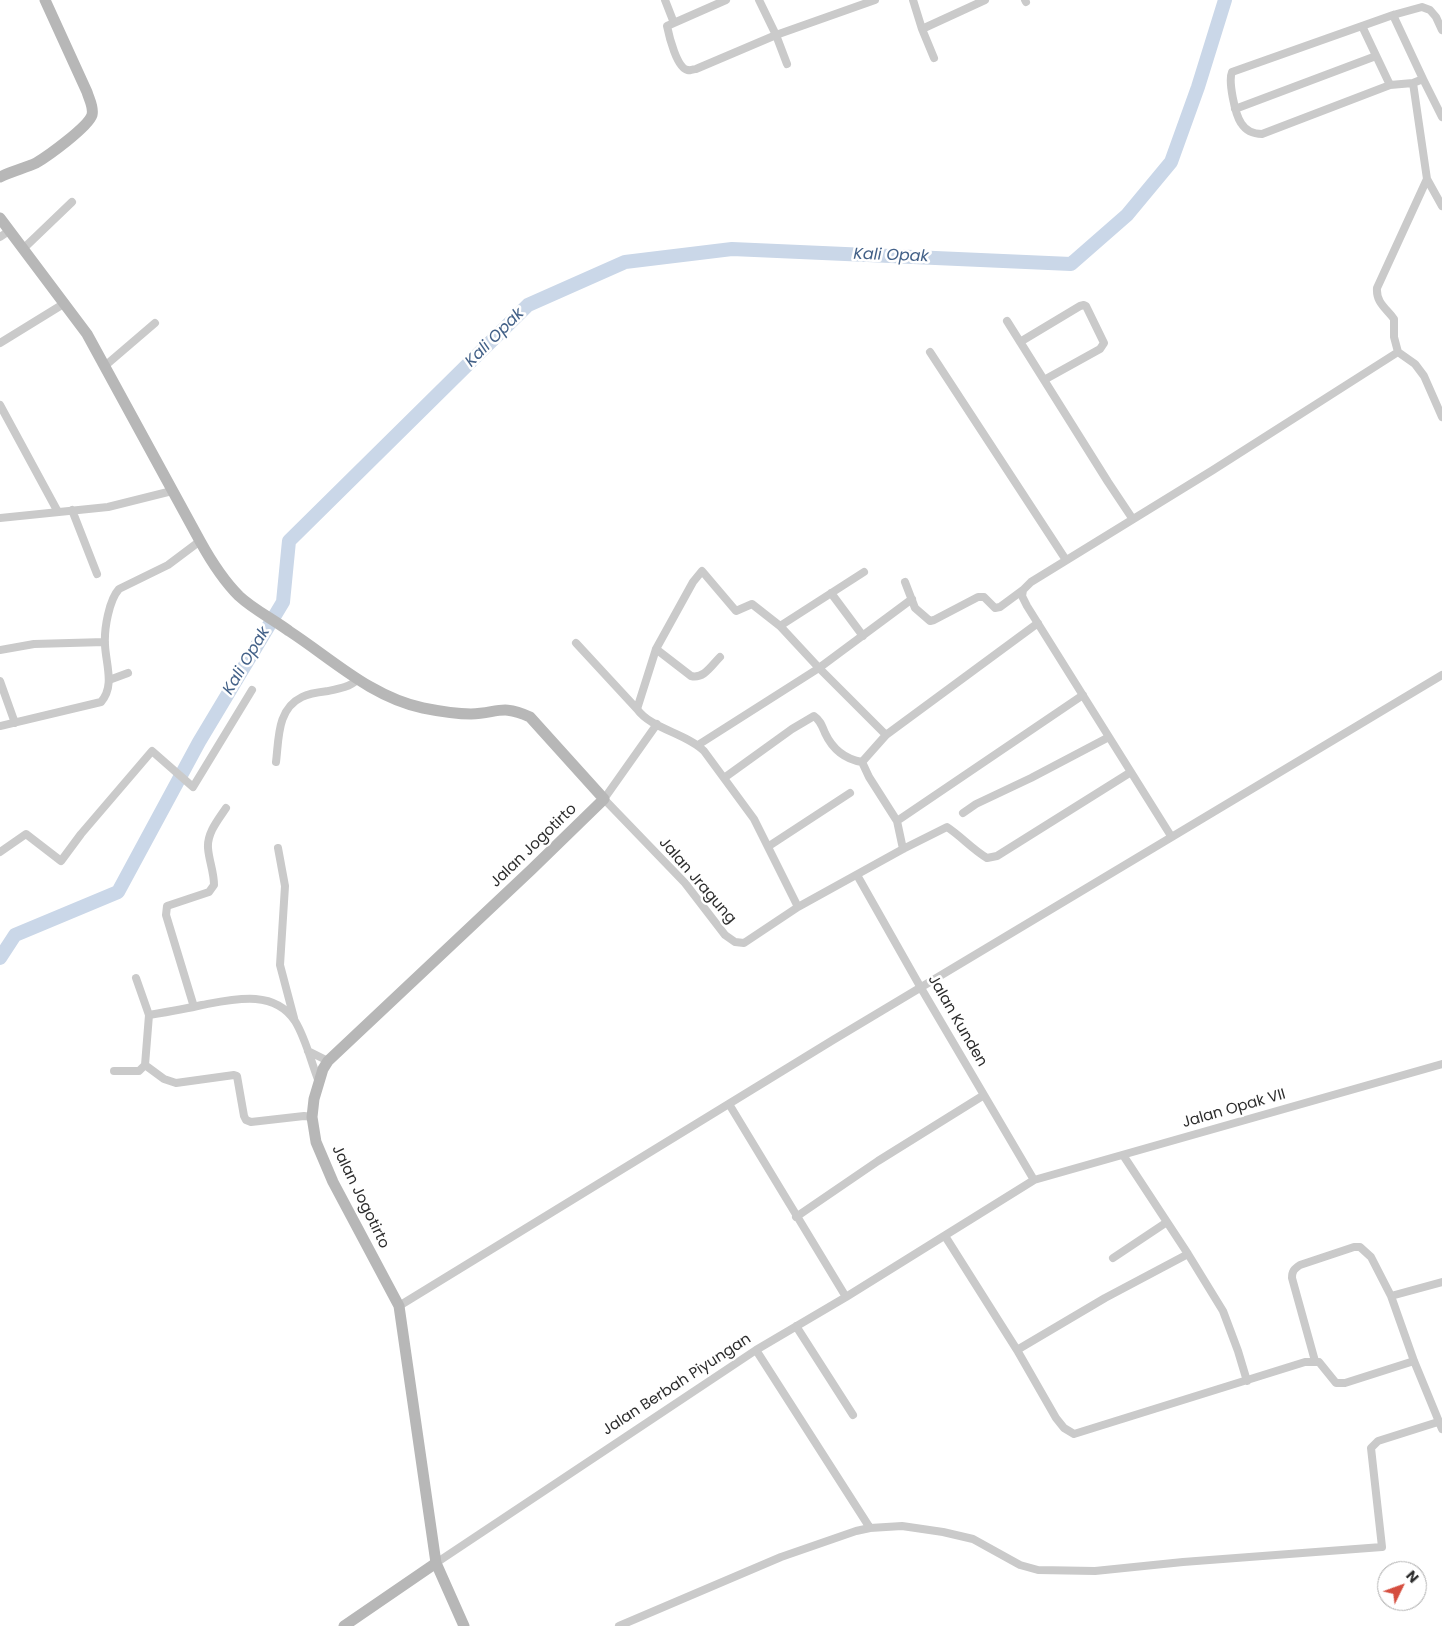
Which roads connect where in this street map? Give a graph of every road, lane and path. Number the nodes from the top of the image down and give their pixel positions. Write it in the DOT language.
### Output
graph roads {
  1 [pos="45,0"];
  2 [pos="665,0"];
  3 [pos="726,0"];
  4 [pos="758,0"];
  5 [pos="875,0"];
  6 [pos="913,0"];
  7 [pos="985,0"];
  8 [pos="852,4"];
  9 [pos="1393,15"];
  10 [pos="674,23"];
  11 [pos="1362,26"];
  12 [pos="922,29"];
  13 [pos="1442,30"];
  14 [pos="776,35"];
  15 [pos="1376,56"];
  16 [pos="934,58"];
  17 [pos="787,64"];
  18 [pos="1423,79"];
  19 [pos="1414,83"];
  20 [pos="1390,85"];
  21 [pos="1235,109"];
  22 [pos="1442,117"];
  23 [pos="0,177"];
  24 [pos="1427,179"];
  25 [pos="72,202"];
  26 [pos="1442,206"];
  27 [pos="0,218"];
  28 [pos="4,234"];
  29 [pos="23,250"];
  30 [pos="65,302"];
  31 [pos="1007,321"];
  32 [pos="155,323"];
  33 [pos="1020,342"];
  34 [pos="0,343"];
  35 [pos="930,352"];
  36 [pos="1398,352"];
  37 [pos="106,364"];
  38 [pos="1044,380"];
  39 [pos="0,405"];
  40 [pos="1441,415"];
  41 [pos="172,491"];
  42 [pos="72,510"];
  43 [pos="58,512"];
  44 [pos="0,518"];
  45 [pos="1132,518"];
  46 [pos="200,541"];
  47 [pos="1066,560"];
  48 [pos="864,572"];
  49 [pos="98,574"];
  50 [pos="905,582"];
  51 [pos="1023,590"];
  52 [pos="831,593"];
  53 [pos="912,599"];
  54 [pos="1038,623"];
  55 [pos="780,626"];
  56 [pos="863,636"];
  57 [pos="105,642"];
  58 [pos="576,643"];
  59 [pos="656,649"];
  60 [pos="0,650"];
  61 [pos="720,657"];
  62 [pos="819,668"];
  63 [pos="128,673"];
  64 [pos="1442,675"];
  65 [pos="108,680"];
  66 [pos="357,680"];
  67 [pos="0,682"];
  68 [pos="252,690"];
  69 [pos="1083,695"];
  70 [pos="637,709"];
  71 [pos="15,722"];
  72 [pos="657,724"];
  73 [pos="0,726"];
  74 [pos="886,735"];
  75 [pos="1109,737"];
  76 [pos="698,745"];
  77 [pos="276,762"];
  78 [pos="862,762"];
  79 [pos="1131,772"];
  80 [pos="724,778"];
  81 [pos="850,793"];
  82 [pos="604,799"];
  83 [pos="226,808"];
  84 [pos="964,813"];
  85 [pos="897,821"];
  86 [pos="1171,836"];
  87 [pos="769,846"];
  88 [pos="278,848"];
  89 [pos="903,849"];
  90 [pos="0,852"];
  91 [pos="857,875"];
  92 [pos="798,907"];
  93 [pos="136,978"];
  94 [pos="921,988"];
  95 [pos="194,1007"];
  96 [pos="149,1014"];
  97 [pos="294,1020"];
  98 [pos="308,1051"];
  99 [pos="328,1061"];
  100 [pos="1442,1064"];
  101 [pos="145,1065"];
  102 [pos="114,1071"];
  103 [pos="319,1082"];
  104 [pos="984,1095"];
  105 [pos="729,1104"];
  106 [pos="312,1117"];
  107 [pos="1123,1155"];
  108 [pos="1034,1180"];
  109 [pos="796,1217"];
  110 [pos="1167,1222"];
  111 [pos="945,1236"];
  112 [pos="1188,1254"];
  113 [pos="1113,1258"];
  114 [pos="1442,1282"];
  115 [pos="1391,1296"];
  116 [pos="846,1297"];
  117 [pos="399,1306"];
  118 [pos="796,1326"];
  119 [pos="756,1350"];
  120 [pos="1017,1350"];
  121 [pos="1315,1361"];
  122 [pos="1414,1361"];
  123 [pos="1247,1381"];
  124 [pos="853,1415"];
  125 [pos="1440,1425"];
  126 [pos="870,1528"];
  127 [pos="436,1563"];
  128 [pos="344,1626"];
  129 [pos="464,1626"];
  130 [pos="619,1626"];
  1 -- 23 [label="street"];
  2 -- 10 [label="street"];
  3 -- 10 [label="street"];
  4 -- 14 [label="street"];
  5 -- 8 [label="street"];
  6 -- 12 [label="street"];
  7 -- 12 [label="street"];
  8 -- 14 [label="street"];
  9 -- 11 [label="street"];
  9 -- 13 [label="street"];
  9 -- 18 [label="street"];
  10 -- 14 [label="street"];
  11 -- 15 [label="street"];
  11 -- 21 [label="street"];
  12 -- 16 [label="street"];
  14 -- 17 [label="street"];
  15 -- 20 [label="street"];
  15 -- 21 [label="street"];
  18 -- 19 [label="street"];
  18 -- 22 [label="street"];
  19 -- 20 [label="street"];
  19 -- 24 [label="street"];
  20 -- 21 [label="street"];
  24 -- 26 [label="street"];
  24 -- 36 [label="street"];
  25 -- 29 [label="street"];
  27 -- 28 [label="street"];
  28 -- 29 [label="street"];
  29 -- 30 [label="street"];
  30 -- 34 [label="street"];
  30 -- 37 [label="street"];
  31 -- 33 [label="street"];
  32 -- 37 [label="street"];
  33 -- 38 [label="street"];
  33 -- 38 [label="street"];
  35 -- 47 [label="street"];
  36 -- 40 [label="street"];
  36 -- 45 [label="street"];
  37 -- 41 [label="street"];
  38 -- 45 [label="street"];
  39 -- 43 [label="street"];
  41 -- 42 [label="street"];
  41 -- 46 [label="street"];
  42 -- 43 [label="street"];
  42 -- 49 [label="street"];
  43 -- 44 [label="street"];
  45 -- 47 [label="street"];
  46 -- 57 [label="street"];
  46 -- 66 [label="street"];
  47 -- 51 [label="street"];
  48 -- 52 [label="street"];
  50 -- 53 [label="street"];
  51 -- 53 [label="street"];
  51 -- 54 [label="street"];
  52 -- 55 [label="street"];
  52 -- 56 [label="street"];
  53 -- 56 [label="street"];
  54 -- 69 [label="street"];
  54 -- 74 [label="street"];
  55 -- 59 [label="street"];
  55 -- 62 [label="street"];
  56 -- 62 [label="street"];
  57 -- 60 [label="street"];
  57 -- 65 [label="street"];
  58 -- 70 [label="street"];
  59 -- 61 [label="street"];
  59 -- 70 [label="street"];
  62 -- 74 [label="street"];
  62 -- 76 [label="street"];
  63 -- 65 [label="street"];
  64 -- 86 [label="street"];
  65 -- 71 [label="street"];
  66 -- 77 [label="street"];
  66 -- 82 [label="street"];
  67 -- 71 [label="street"];
  68 -- 90 [label="street"];
  69 -- 75 [label="street"];
  69 -- 85 [label="street"];
  70 -- 72 [label="street"];
  71 -- 73 [label="street"];
  72 -- 76 [label="street"];
  72 -- 82 [label="street"];
  74 -- 78 [label="street"];
  75 -- 79 [label="street"];
  75 -- 84 [label="street"];
  76 -- 80 [label="street"];
  78 -- 80 [label="street"];
  78 -- 85 [label="street"];
  79 -- 86 [label="street"];
  79 -- 89 [label="street, Jalan Jragung"];
  80 -- 87 [label="street"];
  81 -- 87 [label="street"];
  82 -- 92 [label="street, Jalan Jragung"];
  82 -- 99 [label="street, Jalan Jogotirto"];
  83 -- 95 [label="street"];
  85 -- 89 [label="street"];
  86 -- 94 [label="street"];
  87 -- 92 [label="street"];
  88 -- 97 [label="street"];
  89 -- 91 [label="street, Jalan Jragung"];
  91 -- 92 [label="street, Jalan Jragung"];
  91 -- 94 [label="street, Jalan Kunden"];
  93 -- 96 [label="street"];
  94 -- 104 [label="street, Jalan Kunden"];
  94 -- 105 [label="street"];
  95 -- 96 [label="street"];
  95 -- 97 [label="street"];
  96 -- 101 [label="street"];
  97 -- 98 [label="street"];
  98 -- 99 [label="street"];
  98 -- 103 [label="street"];
  99 -- 103 [label="street, Jalan Jogotirto"];
  100 -- 107 [label="street, Jalan Opak VII"];
  101 -- 102 [label="street"];
  101 -- 106 [label="street"];
  103 -- 106 [label="street, Jalan Jogotirto"];
  104 -- 108 [label="street, Jalan Kunden"];
  104 -- 109 [label="street"];
  105 -- 109 [label="street"];
  105 -- 117 [label="street"];
  106 -- 117 [label="street, Jalan Jogotirto"];
  107 -- 108 [label="street, Jalan Opak VII"];
  107 -- 110 [label="street"];
  108 -- 111 [label="street, Jalan Berbah Piyungan"];
  109 -- 116 [label="street"];
  110 -- 112 [label="street"];
  110 -- 113 [label="street"];
  111 -- 116 [label="street, Jalan Berbah Piyungan"];
  111 -- 120 [label="street"];
  112 -- 120 [label="street"];
  112 -- 123 [label="street"];
  114 -- 115 [label="street"];
  115 -- 121 [label="street"];
  115 -- 122 [label="street"];
  116 -- 118 [label="street, Jalan Berbah Piyungan"];
  117 -- 127 [label="street, Jalan Jogotirto"];
  118 -- 119 [label="street, Jalan Berbah Piyungan"];
  118 -- 124 [label="street"];
  119 -- 126 [label="street"];
  119 -- 127 [label="street, Jalan Berbah Piyungan"];
  120 -- 123 [label="street"];
  121 -- 122 [label="street"];
  121 -- 123 [label="street"];
  122 -- 125 [label="street"];
  125 -- 126 [label="street"];
  126 -- 130 [label="street"];
  127 -- 128 [label="street, Jalan Berbah Piyungan"];
  127 -- 129 [label="street, Jalan Jogotirto"];
}
